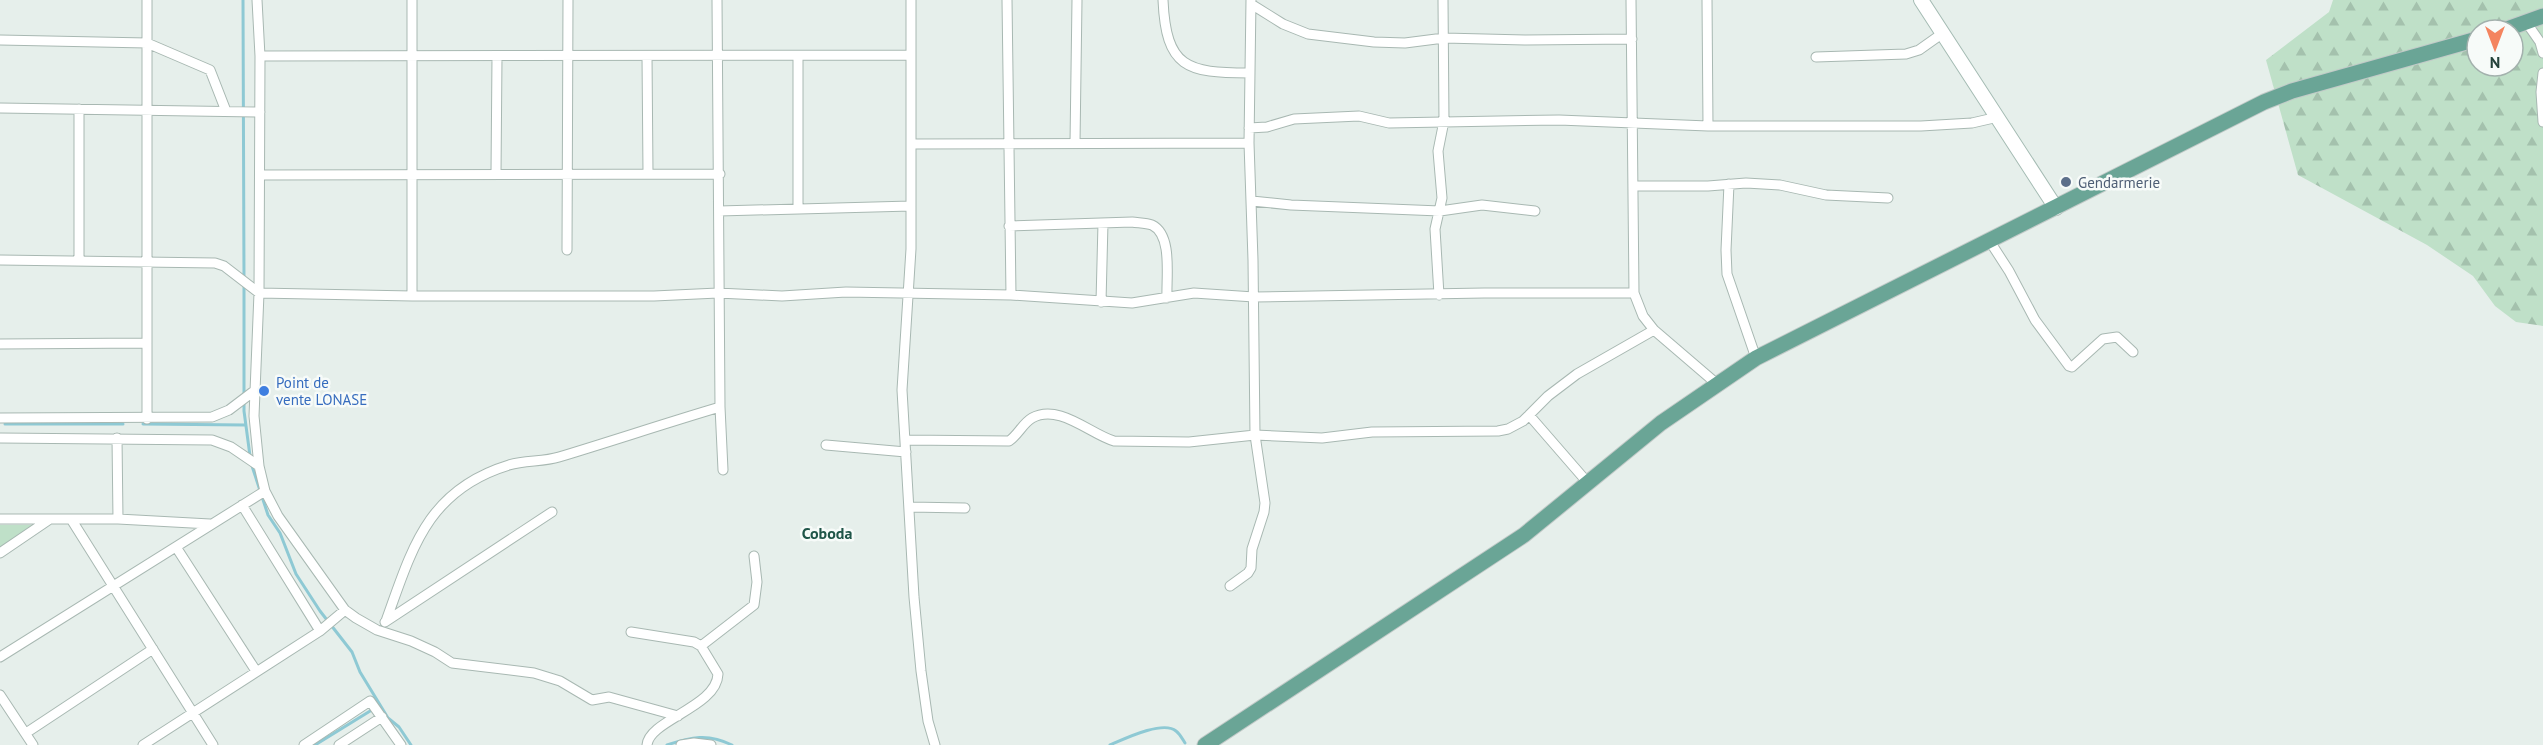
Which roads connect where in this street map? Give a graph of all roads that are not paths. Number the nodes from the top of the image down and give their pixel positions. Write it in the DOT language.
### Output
graph roads {
  1 [pos="147,0"];
  2 [pos="257,0"];
  3 [pos="412,0"];
  4 [pos="568,0"];
  5 [pos="717,0"];
  6 [pos="911,0"];
  7 [pos="1007,0"];
  8 [pos="1077,0"];
  9 [pos="1163,0"];
  10 [pos="1443,0"];
  11 [pos="1631,0"];
  12 [pos="1707,0"];
  13 [pos="1921,0"];
  14 [pos="1251,2"];
  15 [pos="2543,15"];
  16 [pos="2526,22"];
  17 [pos="1943,33"];
  18 [pos="1444,38"];
  19 [pos="1632,39"];
  20 [pos="0,40"];
  21 [pos="2465,42"];
  22 [pos="147,43"];
  23 [pos="2543,53"];
  24 [pos="910,55"];
  25 [pos="260,56"];
  26 [pos="568,56"];
  27 [pos="647,56"];
  28 [pos="717,56"];
  29 [pos="798,56"];
  30 [pos="412,57"];
  31 [pos="497,57"];
  32 [pos="1816,57"];
  33 [pos="1249,73"];
  34 [pos="2543,73"];
  35 [pos="0,108"];
  36 [pos="78,109"];
  37 [pos="147,109"];
  38 [pos="226,111"];
  39 [pos="260,112"];
  40 [pos="1998,117"];
  41 [pos="1444,121"];
  42 [pos="2543,122"];
  43 [pos="1634,124"];
  44 [pos="1708,126"];
  45 [pos="1249,128"];
  46 [pos="1075,142"];
  47 [pos="1249,143"];
  48 [pos="911,144"];
  49 [pos="1008,144"];
  50 [pos="411,173"];
  51 [pos="496,173"];
  52 [pos="567,173"];
  53 [pos="648,174"];
  54 [pos="720,174"];
  55 [pos="260,176"];
  56 [pos="1729,184"];
  57 [pos="1634,186"];
  58 [pos="1888,198"];
  59 [pos="1252,201"];
  60 [pos="911,206"];
  61 [pos="798,208"];
  62 [pos="2056,208"];
  63 [pos="719,211"];
  64 [pos="1440,211"];
  65 [pos="1535,211"];
  66 [pos="1103,223"];
  67 [pos="1009,226"];
  68 [pos="1989,240"];
  69 [pos="567,250"];
  70 [pos="0,260"];
  71 [pos="79,261"];
  72 [pos="148,264"];
  73 [pos="259,293"];
  74 [pos="718,293"];
  75 [pos="1634,293"];
  76 [pos="909,294"];
  77 [pos="1011,295"];
  78 [pos="1439,295"];
  79 [pos="412,297"];
  80 [pos="1254,297"];
  81 [pos="1167,298"];
  82 [pos="1101,302"];
  83 [pos="1654,330"];
  84 [pos="147,343"];
  85 [pos="0,344"];
  86 [pos="2133,352"];
  87 [pos="1756,358"];
  88 [pos="1717,384"];
  89 [pos="254,391"];
  90 [pos="720,407"];
  91 [pos="1529,416"];
  92 [pos="0,418"];
  93 [pos="134,418"];
  94 [pos="147,419"];
  95 [pos="1255,435"];
  96 [pos="0,438"];
  97 [pos="117,438"];
  98 [pos="134,438"];
  99 [pos="905,440"];
  100 [pos="826,445"];
  101 [pos="906,452"];
  102 [pos="259,466"];
  103 [pos="723,470"];
  104 [pos="1588,483"];
  105 [pos="264,491"];
  106 [pos="242,505"];
  107 [pos="910,507"];
  108 [pos="965,508"];
  109 [pos="552,512"];
  110 [pos="0,519"];
  111 [pos="51,519"];
  112 [pos="71,519"];
  113 [pos="118,519"];
  114 [pos="212,524"];
  115 [pos="176,547"];
  116 [pos="0,553"];
  117 [pos="754,556"];
  118 [pos="113,586"];
  119 [pos="1230,586"];
  120 [pos="345,610"];
  121 [pos="386,621"];
  122 [pos="376,630"];
  123 [pos="320,631"];
  124 [pos="631,632"];
  125 [pos="701,646"];
  126 [pos="153,649"];
  127 [pos="0,657"];
  128 [pos="256,672"];
  129 [pos="0,694"];
  130 [pos="192,712"];
  131 [pos="678,716"];
  132 [pos="382,717"];
  133 [pos="26,733"];
  134 [pos="1213,743"];
  135 [pos="33,745"];
  136 [pos="143,745"];
  137 [pos="213,745"];
  138 [pos="304,745"];
  139 [pos="339,745"];
  140 [pos="401,745"];
  141 [pos="647,745"];
  142 [pos="681,745"];
  143 [pos="711,745"];
  144 [pos="935,745"];
  1 -- 22 [label="street"];
  2 -- 25 [label="street"];
  3 -- 30 [label="street"];
  4 -- 26 [label="street"];
  5 -- 28 [label="street"];
  6 -- 24 [label="street"];
  7 -- 49 [label="street"];
  8 -- 46 [label="street"];
  9 -- 33 [label="street"];
  10 -- 18 [label="street"];
  11 -- 19 [label="street"];
  12 -- 44 [label="street"];
  13 -- 17 [label="main road"];
  14 -- 18 [label="street"];
  14 -- 33 [label="street"];
  15 -- 16 [label="main road"];
  16 -- 23 [label="street"];
  17 -- 32 [label="street"];
  17 -- 40 [label="main road"];
  18 -- 19 [label="street"];
  18 -- 41 [label="street"];
  19 -- 43 [label="street"];
  20 -- 22 [label="street"];
  21 -- 62 [label="main road"];
  22 -- 37 [label="street"];
  22 -- 38 [label="street"];
  24 -- 29 [label="street"];
  24 -- 48 [label="street"];
  25 -- 30 [label="street"];
  25 -- 39 [label="street"];
  26 -- 27 [label="street"];
  26 -- 31 [label="street"];
  26 -- 52 [label="street"];
  27 -- 28 [label="street"];
  27 -- 53 [label="street"];
  28 -- 29 [label="street"];
  28 -- 54 [label="street"];
  29 -- 61 [label="street"];
  30 -- 31 [label="street"];
  30 -- 50 [label="street"];
  31 -- 51 [label="street"];
  33 -- 45 [label="street"];
  34 -- 42 [label="street"];
  35 -- 36 [label="street"];
  36 -- 37 [label="street"];
  36 -- 71 [label="street"];
  37 -- 38 [label="street"];
  37 -- 72 [label="street"];
  38 -- 39 [label="street"];
  39 -- 55 [label="street"];
  40 -- 44 [label="street"];
  40 -- 62 [label="main road"];
  41 -- 43 [label="street"];
  41 -- 45 [label="street"];
  41 -- 64 [label="street"];
  43 -- 44 [label="street"];
  43 -- 57 [label="street"];
  45 -- 47 [label="street"];
  46 -- 47 [label="street"];
  46 -- 49 [label="street"];
  47 -- 59 [label="street"];
  48 -- 49 [label="street"];
  48 -- 60 [label="street"];
  49 -- 67 [label="street"];
  50 -- 51 [label="street"];
  50 -- 55 [label="street"];
  50 -- 79 [label="street"];
  51 -- 52 [label="street"];
  52 -- 53 [label="street"];
  52 -- 69 [label="street"];
  53 -- 54 [label="street"];
  54 -- 63 [label="street"];
  55 -- 73 [label="street"];
  56 -- 57 [label="street"];
  56 -- 58 [label="street"];
  56 -- 87 [label="street"];
  57 -- 75 [label="street"];
  59 -- 64 [label="street"];
  59 -- 80 [label="street"];
  60 -- 61 [label="street"];
  60 -- 76 [label="street"];
  61 -- 63 [label="street"];
  62 -- 68 [label="main road"];
  63 -- 74 [label="street"];
  64 -- 65 [label="street"];
  64 -- 78 [label="street"];
  66 -- 67 [label="street"];
  66 -- 81 [label="street"];
  66 -- 82 [label="street"];
  67 -- 77 [label="street"];
  68 -- 86 [label="street"];
  68 -- 87 [label="main road"];
  70 -- 71 [label="street"];
  71 -- 72 [label="street"];
  72 -- 73 [label="street"];
  72 -- 84 [label="street"];
  73 -- 79 [label="street"];
  73 -- 89 [label="street"];
  74 -- 76 [label="street"];
  74 -- 79 [label="street"];
  74 -- 90 [label="street"];
  75 -- 78 [label="street"];
  75 -- 83 [label="street"];
  76 -- 77 [label="street"];
  76 -- 99 [label="street"];
  77 -- 82 [label="street"];
  78 -- 80 [label="street"];
  80 -- 81 [label="street"];
  80 -- 95 [label="street"];
  81 -- 82 [label="street"];
  83 -- 88 [label="street"];
  83 -- 91 [label="street"];
  84 -- 85 [label="street"];
  84 -- 94 [label="street"];
  87 -- 88 [label="main road"];
  88 -- 104 [label="main road"];
  89 -- 94 [label="street"];
  89 -- 102 [label="street"];
  90 -- 103 [label="street"];
  90 -- 121 [label="street"];
  91 -- 95 [label="street"];
  91 -- 104 [label="street"];
  92 -- 93 [label="street"];
  93 -- 94 [label="street"];
  93 -- 98 [label="street"];
  95 -- 99 [label="street"];
  95 -- 119 [label="street"];
  96 -- 97 [label="street"];
  97 -- 98 [label="street"];
  97 -- 113 [label="street"];
  98 -- 102 [label="street"];
  99 -- 101 [label="street"];
  100 -- 101 [label="street"];
  101 -- 107 [label="street"];
  102 -- 105 [label="street"];
  104 -- 134 [label="main road"];
  105 -- 106 [label="street"];
  105 -- 120 [label="street"];
  106 -- 114 [label="street"];
  106 -- 123 [label="street"];
  107 -- 108 [label="street"];
  107 -- 144 [label="street"];
  109 -- 121 [label="street"];
  110 -- 111 [label="street"];
  111 -- 112 [label="street"];
  111 -- 116 [label="street"];
  112 -- 113 [label="street"];
  112 -- 118 [label="street"];
  113 -- 114 [label="street"];
  114 -- 115 [label="street"];
  115 -- 118 [label="street"];
  115 -- 128 [label="street"];
  117 -- 125 [label="street"];
  118 -- 126 [label="street"];
  118 -- 127 [label="street"];
  120 -- 122 [label="street"];
  120 -- 123 [label="street"];
  121 -- 122 [label="street"];
  122 -- 131 [label="street"];
  123 -- 128 [label="street"];
  124 -- 125 [label="street"];
  125 -- 131 [label="street"];
  126 -- 130 [label="street"];
  126 -- 133 [label="street"];
  128 -- 130 [label="street"];
  129 -- 133 [label="street"];
  130 -- 136 [label="street"];
  130 -- 137 [label="street"];
  131 -- 141 [label="street"];
  132 -- 138 [label="street"];
  132 -- 139 [label="street"];
  132 -- 140 [label="street"];
  133 -- 135 [label="street"];
  142 -- 143 [label="street"];
}
